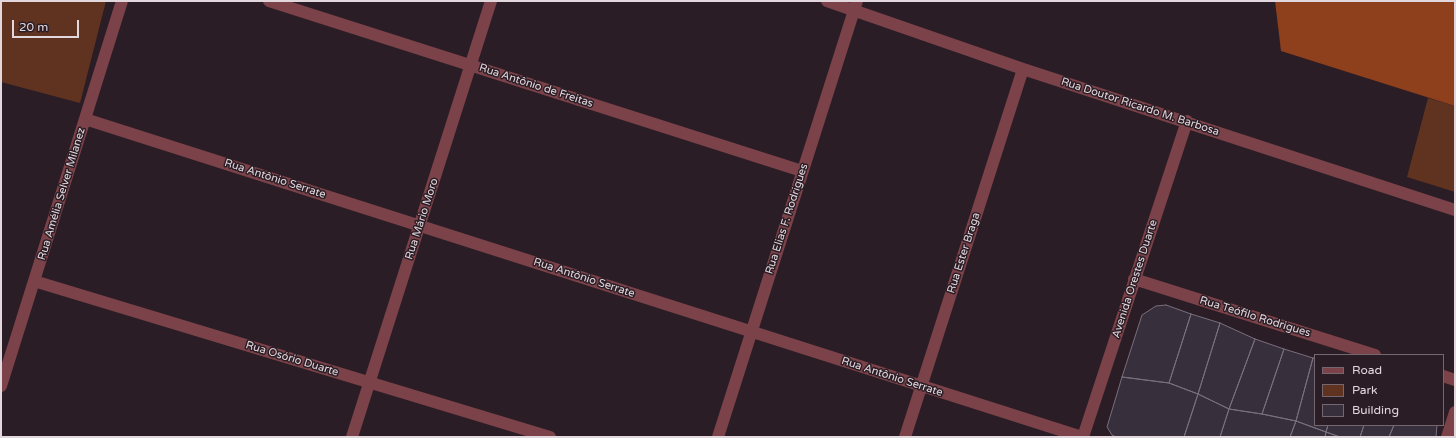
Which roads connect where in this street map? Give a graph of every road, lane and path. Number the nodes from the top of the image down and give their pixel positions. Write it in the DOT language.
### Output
graph roads {
  1 [pos="122,1"];
  2 [pos="270,1"];
  3 [pos="491,1"];
  4 [pos="827,1"];
  5 [pos="855,5"];
  6 [pos="470,65"];
  7 [pos="1022,69"];
  8 [pos="85,119"];
  9 [pos="1187,122"];
  10 [pos="802,171"];
  11 [pos="1455,210"];
  12 [pos="420,226"];
  13 [pos="1134,280"];
  14 [pos="34,281"];
  15 [pos="751,331"];
  16 [pos="1372,354"];
  17 [pos="1444,376"];
  18 [pos="1455,380"];
  19 [pos="370,383"];
  20 [pos="1,386"];
  21 [pos="922,386"];
  22 [pos="1455,412"];
  23 [pos="352,437"];
  24 [pos="550,437"];
  25 [pos="718,437"];
  26 [pos="905,437"];
  27 [pos="1082,437"];
  28 [pos="1447,437"];
  1 -- 8 [label="street, Rua Amélia Selver Milanez"];
  2 -- 6 [label="street, Rua Antônio de Freitas"];
  3 -- 6 [label="street, Rua Mário Moro"];
  4 -- 5 [label="street, Rua Doutor Ricardo M. Barbosa"];
  5 -- 7 [label="street, Rua Doutor Ricardo M. Barbosa"];
  5 -- 10 [label="street, Rua Elias F. Rodrigues"];
  6 -- 10 [label="street, Rua Antônio de Freitas"];
  6 -- 12 [label="street, Rua Mário Moro"];
  7 -- 9 [label="street, Rua Doutor Ricardo M. Barbosa"];
  7 -- 21 [label="street, Rua Ester Braga"];
  8 -- 12 [label="street, Rua Antônio Serrate"];
  8 -- 14 [label="street, Rua Amélia Selver Milanez"];
  9 -- 11 [label="street, Rua Doutor Ricardo M. Barbosa"];
  9 -- 13 [label="street, Avenida Orestes Duarte"];
  10 -- 15 [label="street, Rua Elias F. Rodrigues"];
  12 -- 15 [label="street, Rua Antônio Serrate"];
  12 -- 19 [label="street, Rua Mário Moro"];
  13 -- 16 [label="street, Rua Teófilo Rodrigues"];
  13 -- 27 [label="street, Avenida Orestes Duarte"];
  14 -- 19 [label="street, Rua Osório Duarte"];
  14 -- 20 [label="street, Rua Amélia Selver Milanez"];
  15 -- 21 [label="street, Rua Antônio Serrate"];
  15 -- 25 [label="street, Rua Elias F. Rodrigues"];
  17 -- 18 [label="street"];
  19 -- 23 [label="street, Rua Mário Moro"];
  19 -- 24 [label="street, Rua Osório Duarte"];
  21 -- 26 [label="street, Rua Ester Braga"];
  21 -- 27 [label="street, Rua Antônio Serrate"];
  22 -- 28 [label="street"];
}
